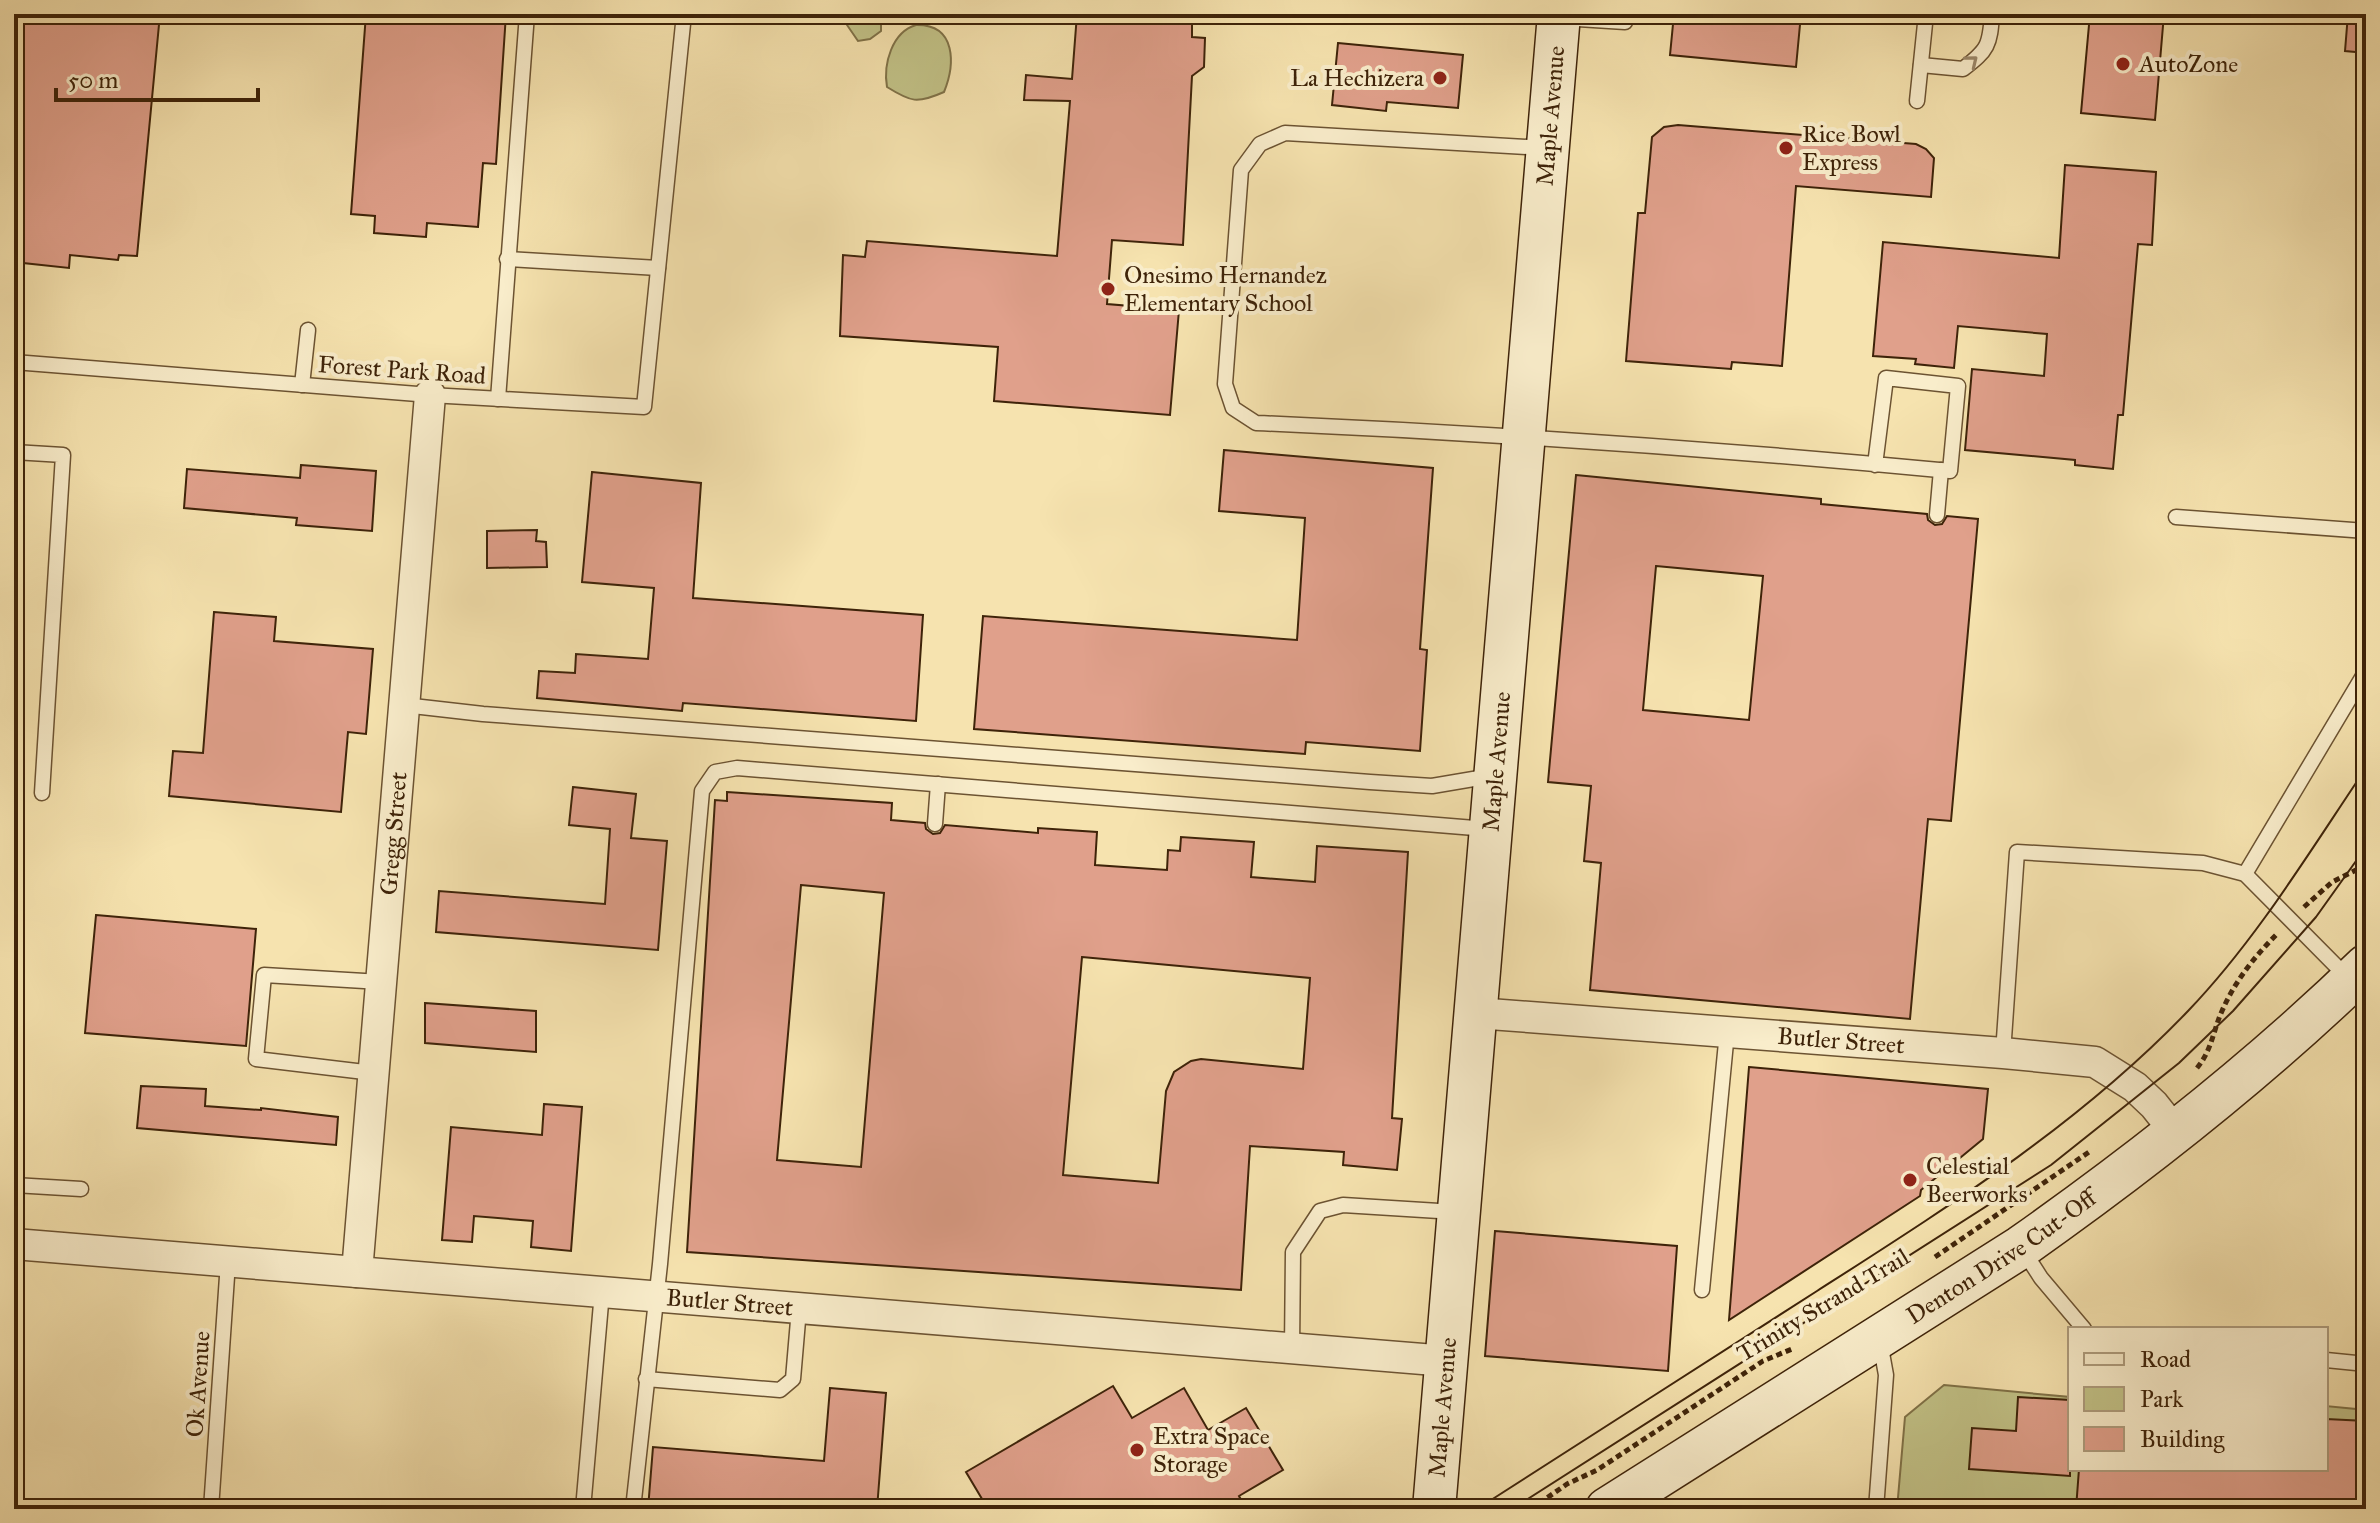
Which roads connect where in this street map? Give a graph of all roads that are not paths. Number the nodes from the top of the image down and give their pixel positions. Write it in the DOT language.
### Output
graph roads {
  1 [pos="527,14"];
  2 [pos="684,14"];
  3 [pos="1283,14"];
  4 [pos="1926,14"];
  5 [pos="1992,14"];
  6 [pos="1293,15"];
  7 [pos="1559,16"];
  8 [pos="1625,22"];
  9 [pos="1921,65"];
  10 [pos="1917,101"];
  11 [pos="1549,148"];
  12 [pos="507,259"];
  13 [pos="658,268"];
  14 [pos="308,330"];
  15 [pos="14,362"];
  16 [pos="302,385"];
  17 [pos="430,395"];
  18 [pos="498,399"];
  19 [pos="1525,436"];
  20 [pos="14,452"];
  21 [pos="1875,465"];
  22 [pos="1941,470"];
  23 [pos="1937,515"];
  24 [pos="2176,517"];
  25 [pos="2366,531"];
  26 [pos="2366,671"];
  27 [pos="404,705"];
  28 [pos="1496,775"];
  29 [pos="938,784"];
  30 [pos="42,793"];
  31 [pos="935,824"];
  32 [pos="1492,829"];
  33 [pos="2245,874"];
  34 [pos="2358,974"];
  35 [pos="381,982"];
  36 [pos="1476,1013"];
  37 [pos="1727,1032"];
  38 [pos="2003,1053"];
  39 [pos="373,1073"];
  40 [pos="2177,1134"];
  41 [pos="14,1185"];
  42 [pos="81,1189"];
  43 [pos="1460,1212"];
  44 [pos="14,1244"];
  45 [pos="2021,1247"];
  46 [pos="228,1262"];
  47 [pos="357,1272"];
  48 [pos="1702,1290"];
  49 [pos="602,1292"];
  50 [pos="655,1297"];
  51 [pos="799,1309"];
  52 [pos="2082,1327"];
  53 [pos="1879,1338"];
  54 [pos="1292,1349"];
  55 [pos="2328,1360"];
  56 [pos="1447,1361"];
  57 [pos="2366,1364"];
  58 [pos="646,1379"];
  59 [pos="1438,1505"];
  60 [pos="211,1509"];
  61 [pos="583,1509"];
  62 [pos="633,1509"];
  63 [pos="1607,1509"];
  64 [pos="1876,1509"];
  1 -- 12 [label="lane, Forest Park Road"];
  2 -- 13 [label="lane"];
  3 -- 6 [label="lane"];
  4 -- 9 [label="lane"];
  9 -- 5 [label="lane, one-way"];
  7 -- 8 [label="lane"];
  7 -- 11 [label="main road, Maple Avenue"];
  9 -- 10 [label="lane"];
  11 -- 19 [label="main road, Maple Avenue"];
  11 -- 19 [label="lane"];
  12 -- 13 [label="lane"];
  12 -- 18 [label="lane, Forest Park Road"];
  13 -- 18 [label="lane"];
  14 -- 16 [label="lane"];
  15 -- 16 [label="lane, Forest Park Road"];
  16 -- 17 [label="lane, Forest Park Road"];
  17 -- 18 [label="lane, Forest Park Road"];
  17 -- 27 [label="street, Gregg Street"];
  19 -- 21 [label="lane"];
  19 -- 28 [label="main road, Maple Avenue"];
  20 -- 30 [label="lane"];
  21 -- 22 [label="lane"];
  21 -- 22 [label="lane"];
  22 -- 23 [label="lane"];
  24 -- 25 [label="lane"];
  26 -- 33 [label="lane"];
  27 -- 28 [label="lane"];
  27 -- 35 [label="street, Gregg Street"];
  28 -- 32 [label="main road, Maple Avenue"];
  29 -- 31 [label="lane"];
  29 -- 32 [label="lane"];
  29 -- 50 [label="lane"];
  32 -- 36 [label="main road, Maple Avenue"];
  33 -- 34 [label="lane"];
  33 -- 38 [label="lane"];
  34 -- 40 [label="main road, Denton Drive Cut-Off"];
  35 -- 39 [label="street, Gregg Street"];
  35 -- 39 [label="lane"];
  36 -- 37 [label="street, Butler Street"];
  36 -- 43 [label="main road, Maple Avenue"];
  37 -- 38 [label="street, Butler Street"];
  37 -- 48 [label="lane"];
  38 -- 40 [label="street, Butler Street"];
  39 -- 47 [label="street, Gregg Street"];
  40 -- 45 [label="main road, Denton Drive Cut-Off"];
  41 -- 42 [label="lane"];
  43 -- 54 [label="lane"];
  43 -- 56 [label="main road, Maple Avenue"];
  44 -- 46 [label="street, Butler Street"];
  45 -- 52 [label="lane"];
  45 -- 53 [label="main road, Denton Drive Cut-Off"];
  46 -- 47 [label="street, Butler Street"];
  46 -- 60 [label="lane, Ok Avenue"];
  47 -- 49 [label="street, Butler Street"];
  49 -- 50 [label="street, Butler Street"];
  49 -- 61 [label="lane"];
  50 -- 51 [label="street, Butler Street"];
  50 -- 58 [label="lane"];
  51 -- 54 [label="street, Butler Street"];
  51 -- 58 [label="lane"];
  53 -- 63 [label="main road, Denton Drive Cut-Off"];
  53 -- 64 [label="lane"];
  54 -- 56 [label="street, Butler Street"];
  55 -- 57 [label="lane"];
  56 -- 59 [label="main road, Maple Avenue"];
  58 -- 62 [label="lane"];
}
